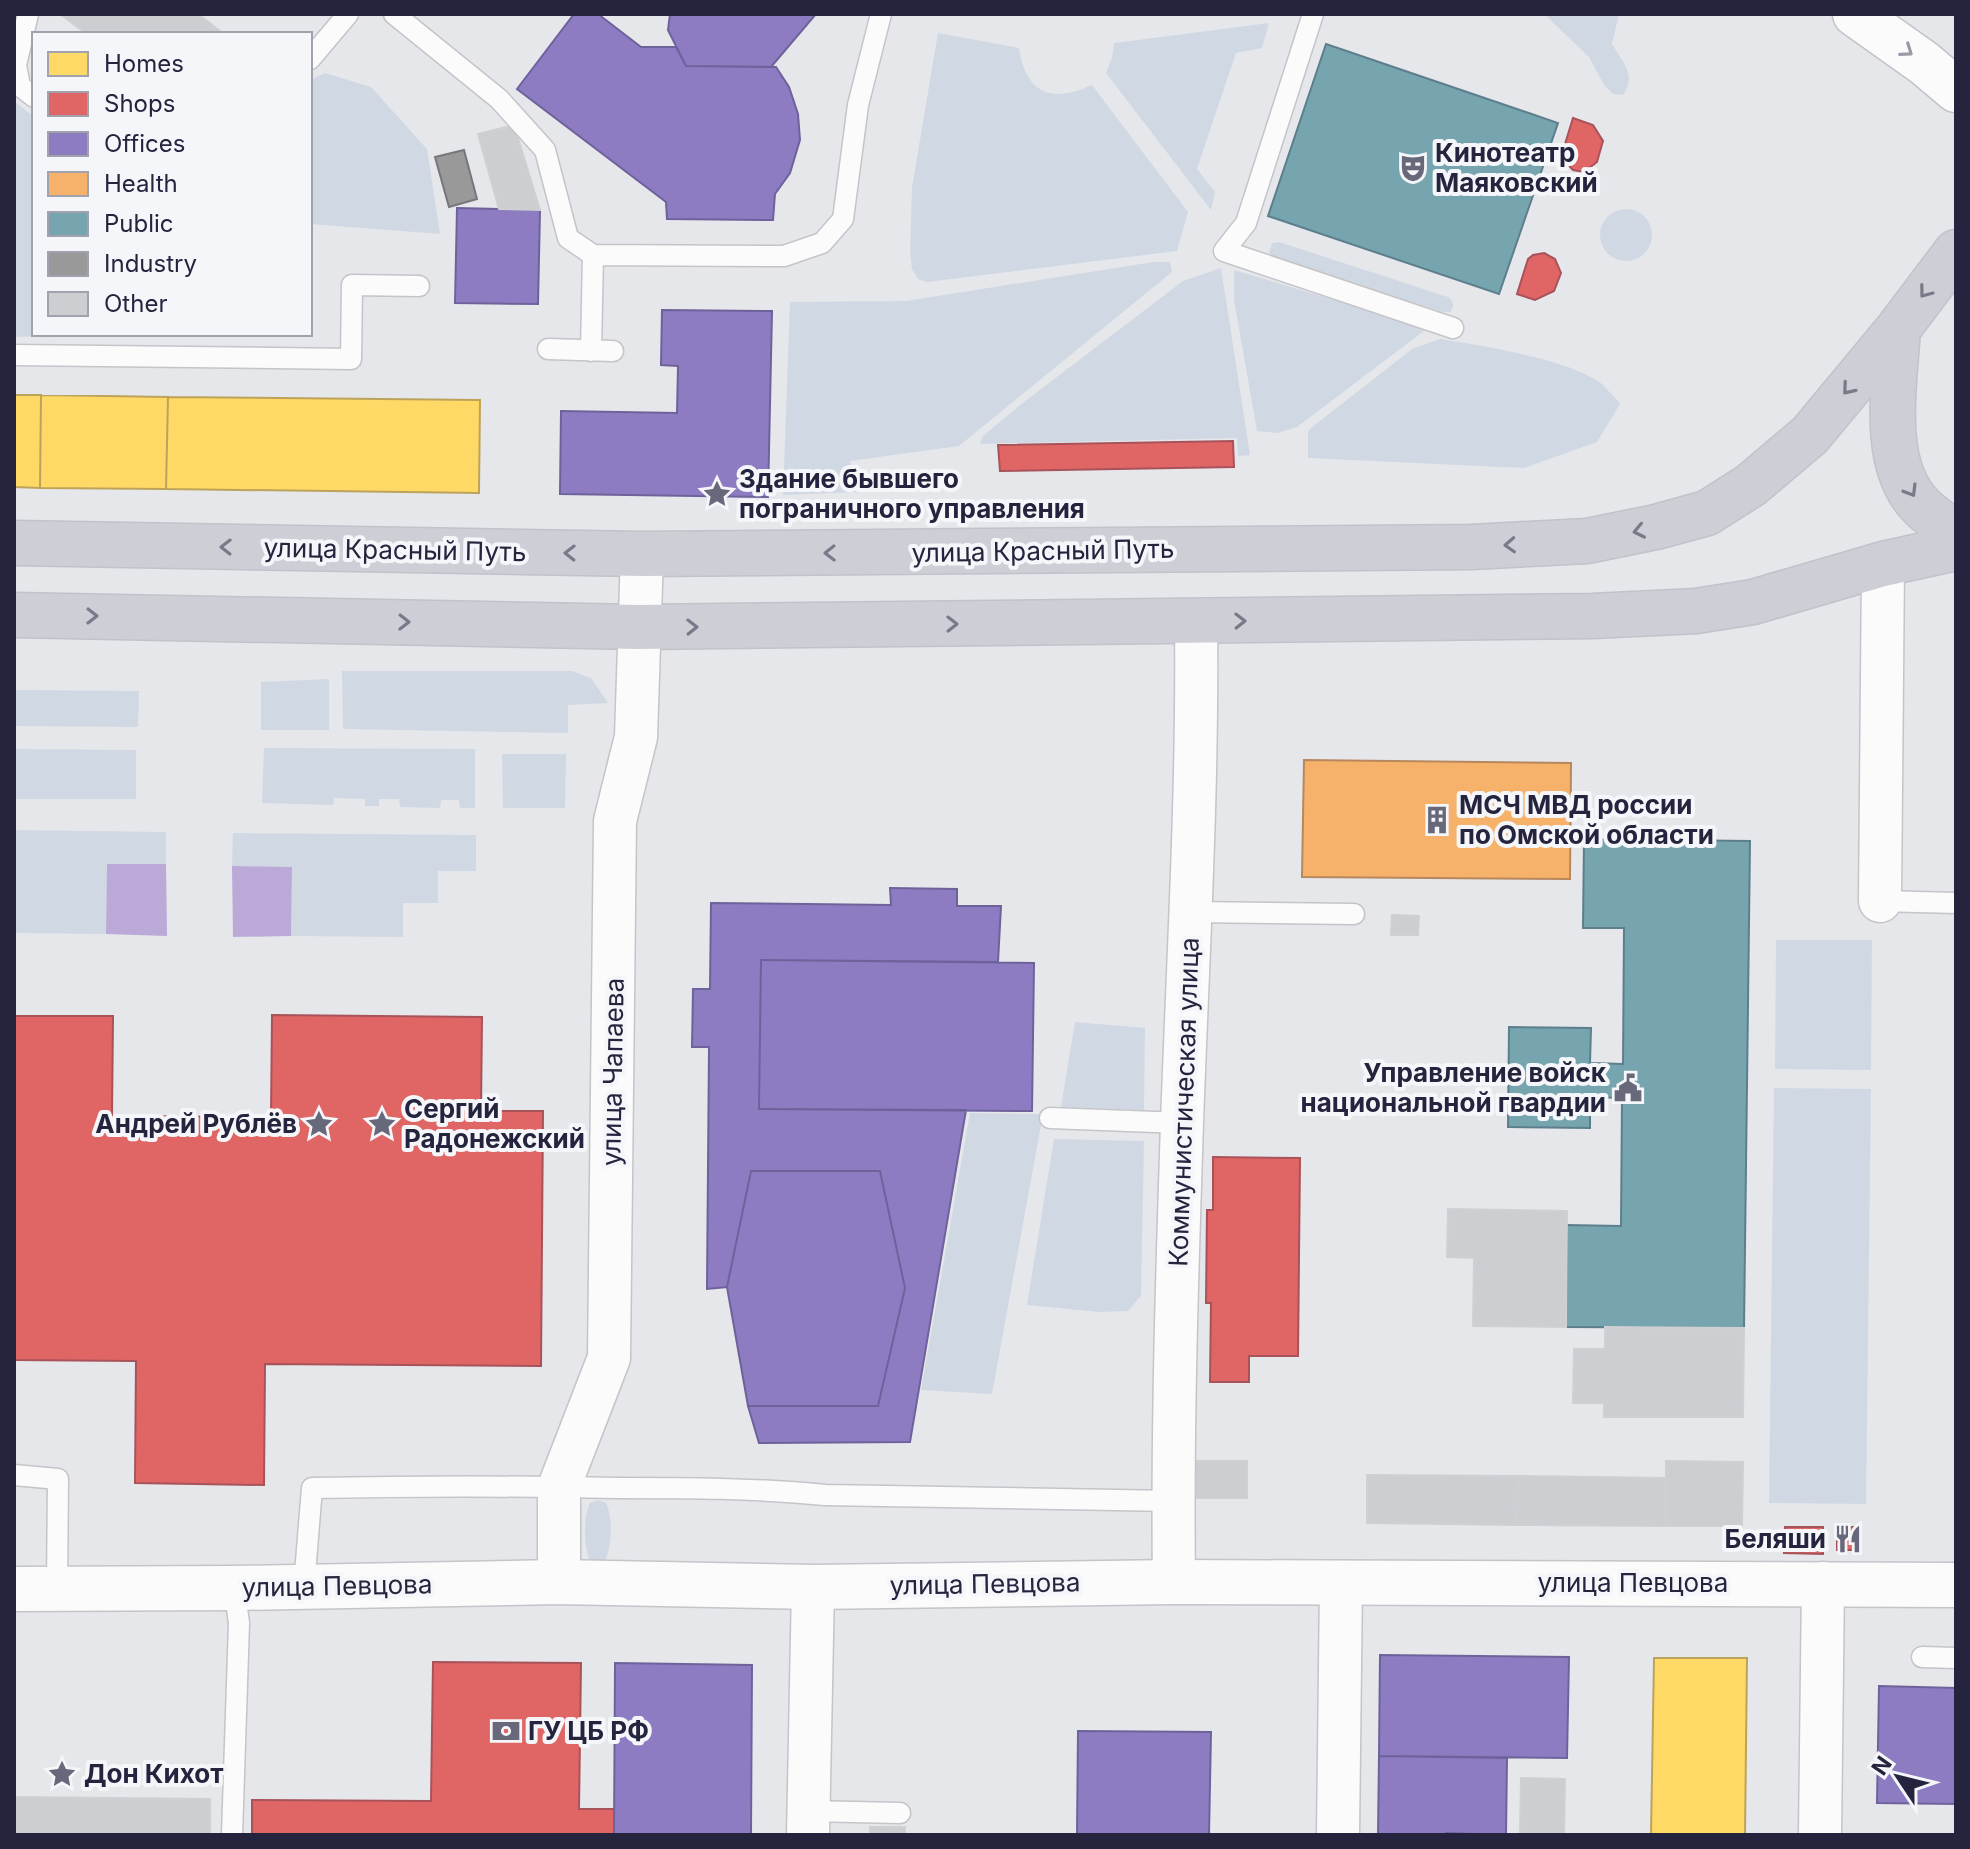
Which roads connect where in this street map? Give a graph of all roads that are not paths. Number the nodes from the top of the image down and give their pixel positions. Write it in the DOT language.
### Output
graph roads {
  1 [pos="28,14"];
  2 [pos="348,14"];
  3 [pos="394,14"];
  4 [pos="881,14"];
  5 [pos="1313,14"];
  6 [pos="1855,14"];
  7 [pos="312,57"];
  8 [pos="1956,90"];
  9 [pos="32,95"];
  10 [pos="593,255"];
  11 [pos="1955,255"];
  12 [pos="419,286"];
  13 [pos="1453,328"];
  14 [pos="1898,329"];
  15 [pos="548,349"];
  16 [pos="591,351"];
  17 [pos="613,351"];
  18 [pos="14,355"];
  19 [pos="1956,534"];
  20 [pos="14,543"];
  21 [pos="1956,548"];
  22 [pos="642,554"];
  23 [pos="1883,564"];
  24 [pos="14,615"];
  25 [pos="1196,622"];
  26 [pos="639,627"];
  27 [pos="1880,901"];
  28 [pos="1956,903"];
  29 [pos="1191,912"];
  30 [pos="1354,914"];
  31 [pos="1050,1118"];
  32 [pos="1182,1123"];
  33 [pos="14,1475"];
  34 [pos="559,1487"];
  35 [pos="1173,1501"];
  36 [pos="559,1582"];
  37 [pos="1174,1582"];
  38 [pos="1341,1583"];
  39 [pos="1823,1583"];
  40 [pos="1956,1585"];
  41 [pos="304,1586"];
  42 [pos="813,1587"];
  43 [pos="57,1588"];
  44 [pos="234,1588"];
  45 [pos="14,1589"];
  46 [pos="1922,1657"];
  47 [pos="1956,1658"];
  48 [pos="900,1813"];
  49 [pos="808,1823"];
  50 [pos="232,1835"];
  51 [pos="1338,1835"];
  52 [pos="1820,1835"];
  1 -- 9 [label="lane"];
  2 -- 7 [label="lane"];
  3 -- 10 [label="lane"];
  4 -- 10 [label="lane"];
  5 -- 13 [label="lane"];
  6 -- 8 [label="street, one-way"];
  10 -- 16 [label="lane"];
  11 -- 14 [label="main road, улица Красный Путь, one-way"];
  12 -- 18 [label="lane"];
  14 -- 19 [label="main road, one-way"];
  14 -- 22 [label="main road, улица Красный Путь, one-way"];
  15 -- 16 [label="lane"];
  16 -- 17 [label="lane"];
  22 -- 20 [label="main road, улица Красный Путь, one-way"];
  21 -- 23 [label="main road"];
  22 -- 26 [label="street, улица Чапаева"];
  25 -- 23 [label="main road, one-way"];
  23 -- 27 [label="street"];
  24 -- 26 [label="main road, one-way"];
  26 -- 25 [label="main road, one-way"];
  25 -- 29 [label="street, Коммунистическая улица"];
  26 -- 34 [label="street, улица Чапаева"];
  27 -- 28 [label="lane"];
  29 -- 30 [label="lane"];
  29 -- 32 [label="street, Коммунистическая улица"];
  31 -- 32 [label="lane"];
  32 -- 35 [label="street, Коммунистическая улица"];
  33 -- 43 [label="lane"];
  34 -- 35 [label="lane"];
  34 -- 36 [label="street, улица Чапаева"];
  34 -- 41 [label="lane"];
  35 -- 37 [label="street, Коммунистическая улица"];
  36 -- 41 [label="street, улица Певцова"];
  36 -- 42 [label="street, улица Певцова"];
  37 -- 38 [label="street, улица Певцова"];
  37 -- 42 [label="street, улица Певцова"];
  38 -- 39 [label="street, улица Певцова"];
  38 -- 51 [label="street"];
  39 -- 40 [label="street, улица Певцова"];
  39 -- 52 [label="street"];
  41 -- 44 [label="street, улица Певцова"];
  42 -- 49 [label="street"];
  43 -- 44 [label="street, улица Певцова"];
  43 -- 45 [label="street, улица Певцова"];
  44 -- 50 [label="lane"];
  46 -- 47 [label="lane"];
  48 -- 49 [label="lane"];
}
